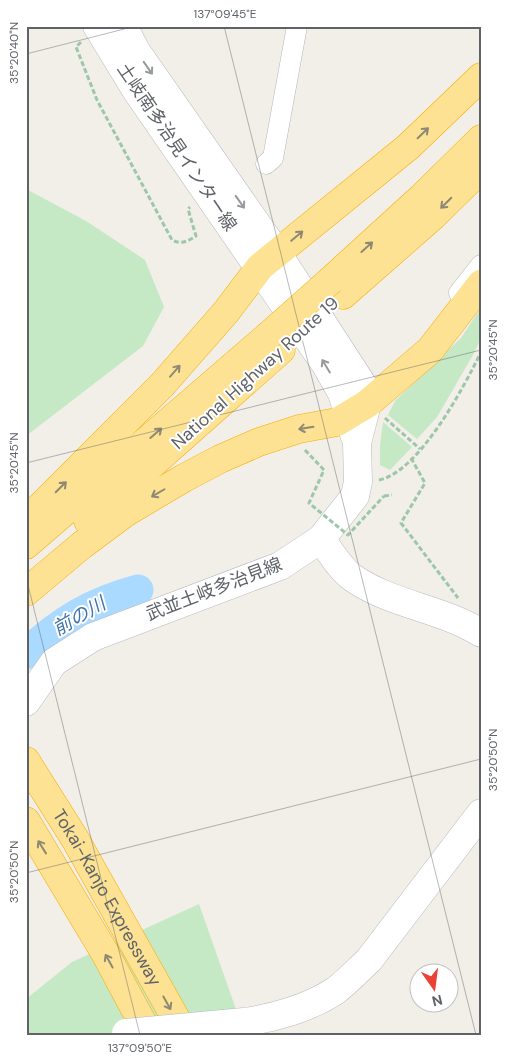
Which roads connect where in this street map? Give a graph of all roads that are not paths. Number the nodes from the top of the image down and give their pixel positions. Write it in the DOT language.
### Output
graph roads {
  1 [pos="123,26"];
  2 [pos="297,26"];
  3 [pos="91,32"];
  4 [pos="481,77"];
  5 [pos="481,140"];
  6 [pos="266,164"];
  7 [pos="481,169"];
  8 [pos="268,260"];
  9 [pos="481,265"];
  10 [pos="481,284"];
  11 [pos="337,288"];
  12 [pos="275,343"];
  13 [pos="366,406"];
  14 [pos="26,521"];
  15 [pos="321,539"];
  16 [pos="26,545"];
  17 [pos="26,575"];
  18 [pos="26,592"];
  19 [pos="472,628"];
  20 [pos="26,702"];
  21 [pos="26,761"];
  22 [pos="481,813"];
  23 [pos="26,821"];
  24 [pos="129,1034"];
  25 [pos="185,1035"];
  1 -- 8 [label="main road, 土岐南多治見インター線, one-way"];
  2 -- 6 [label="street"];
  3 -- 8 [label="main road, 土岐南多治見インター線"];
  8 -- 4 [label="highway, one-way"];
  11 -- 5 [label="highway, National Highway Route 19, one-way"];
  7 -- 11 [label="highway, National Highway Route 19, one-way"];
  8 -- 13 [label="main road, 武並土岐多治見線"];
  14 -- 8 [label="highway, one-way"];
  9 -- 13 [label="street"];
  10 -- 13 [label="highway"];
  11 -- 12 [label="highway, National Highway Route 19"];
  16 -- 12 [label="highway, National Highway Route 19, one-way"];
  12 -- 17 [label="highway, National Highway Route 19"];
  13 -- 15 [label="main road, 武並土岐多治見線"];
  13 -- 18 [label="highway, one-way"];
  15 -- 19 [label="main road"];
  15 -- 20 [label="main road, 武並土岐多治見線"];
  21 -- 25 [label="highway, Tokai-Kanjo Expressway, one-way"];
  22 -- 24 [label="main road, bridge"];
  24 -- 23 [label="highway, Tokai-Kanjo Expressway, one-way"];
}
